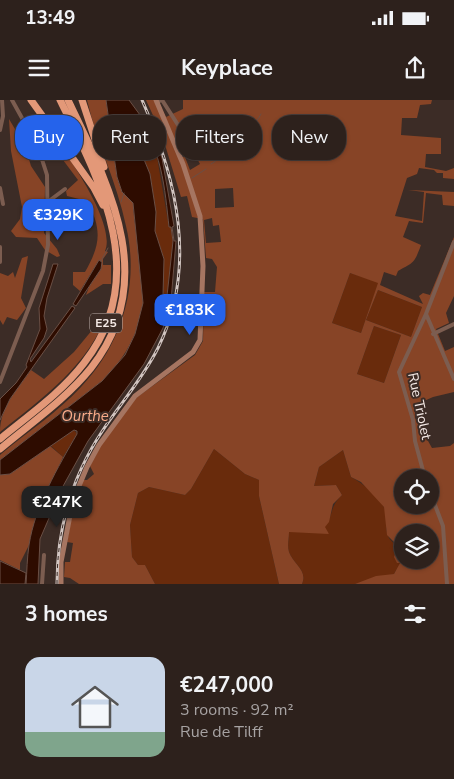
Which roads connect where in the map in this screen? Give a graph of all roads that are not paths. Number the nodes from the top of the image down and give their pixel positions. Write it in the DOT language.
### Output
graph roads {
  1 [pos="2,100"];
  2 [pos="12,100"];
  3 [pos="31,100"];
  4 [pos="60,100"];
  5 [pos="68,100"];
  6 [pos="82,100"];
  7 [pos="157,101"];
  8 [pos="176,122"];
  9 [pos="0,130"];
  10 [pos="108,185"];
  11 [pos="0,188"];
  12 [pos="65,189"];
  13 [pos="49,201"];
  14 [pos="3,204"];
  15 [pos="111,219"];
  16 [pos="454,242"];
  17 [pos="1,249"];
  18 [pos="0,262"];
  19 [pos="426,314"];
  20 [pos="454,324"];
  21 [pos="434,334"];
  22 [pos="454,379"];
  23 [pos="0,382"];
  24 [pos="0,439"];
  25 [pos="0,449"];
  26 [pos="422,469"];
  27 [pos="438,514"];
  28 [pos="44,555"];
  29 [pos="42,584"];
  30 [pos="62,584"];
  31 [pos="447,584"];
  1 -- 9 [label="street"];
  2 -- 13 [label="street"];
  3 -- 15 [label="highway"];
  4 -- 15 [label="highway, E25"];
  5 -- 10 [label="highway, E25"];
  6 -- 10 [label="highway"];
  7 -- 8 [label="street"];
  7 -- 30 [label="main road"];
  10 -- 25 [label="highway, E25"];
  11 -- 14 [label="street"];
  12 -- 13 [label="street"];
  13 -- 23 [label="street"];
  15 -- 24 [label="highway, E25"];
  16 -- 19 [label="street, Rue Triolet"];
  17 -- 18 [label="street"];
  19 -- 21 [label="street"];
  19 -- 26 [label="street, Rue Triolet"];
  20 -- 21 [label="street"];
  21 -- 22 [label="street"];
  27 -- 31 [label="street"];
  28 -- 29 [label="street"];
}
